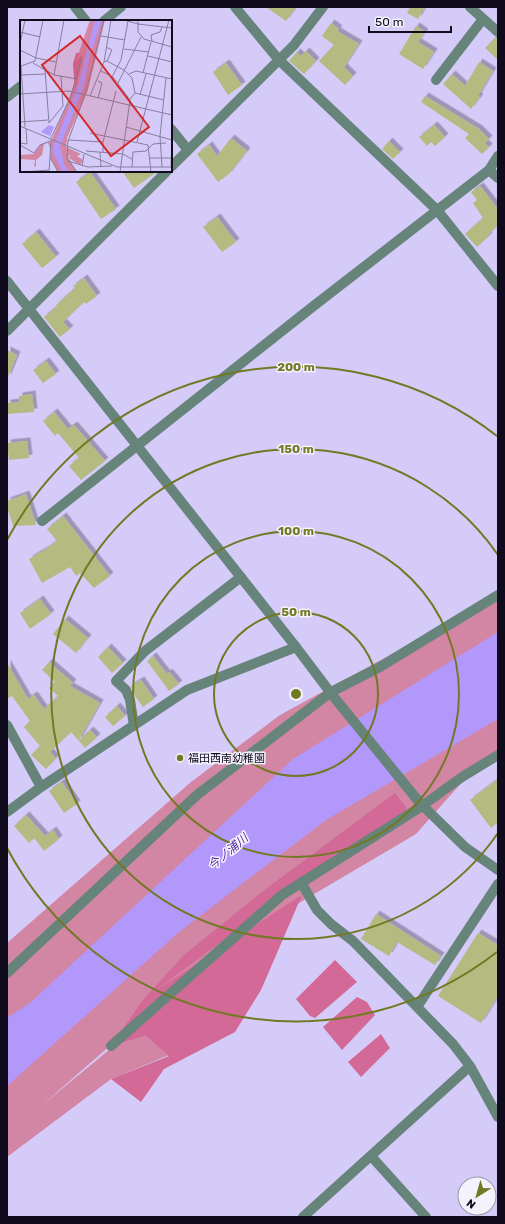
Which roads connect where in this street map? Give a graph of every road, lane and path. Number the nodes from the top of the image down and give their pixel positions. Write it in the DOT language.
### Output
graph roads {
  1 [pos="75,7"];
  2 [pos="122,7"];
  3 [pos="235,7"];
  4 [pos="323,7"];
  5 [pos="470,7"];
  6 [pos="483,19"];
  7 [pos="85,20"];
  8 [pos="105,20"];
  9 [pos="498,32"];
  10 [pos="279,60"];
  11 [pos="436,80"];
  12 [pos="20,87"];
  13 [pos="7,97"];
  14 [pos="172,130"];
  15 [pos="188,150"];
  16 [pos="498,156"];
  17 [pos="172,166"];
  18 [pos="489,170"];
  19 [pos="166,172"];
  20 [pos="498,178"];
  21 [pos="437,210"];
  22 [pos="7,282"];
  23 [pos="498,286"];
  24 [pos="28,309"];
  25 [pos="7,331"];
  26 [pos="137,446"];
  27 [pos="42,521"];
  28 [pos="241,577"];
  29 [pos="498,595"];
  30 [pos="296,647"];
  31 [pos="332,694"];
  32 [pos="7,725"];
  33 [pos="134,726"];
  34 [pos="498,755"];
  35 [pos="41,787"];
  36 [pos="421,804"];
  37 [pos="7,812"];
  38 [pos="498,870"];
  39 [pos="301,882"];
  40 [pos="498,884"];
  41 [pos="7,973"];
  42 [pos="417,1007"];
  43 [pos="111,1046"];
  44 [pos="470,1066"];
  45 [pos="498,1117"];
  46 [pos="371,1156"];
  47 [pos="303,1217"];
  48 [pos="426,1217"];
  1 -- 7 [label="street"];
  2 -- 8 [label="street"];
  3 -- 10 [label="street"];
  4 -- 10 [label="street"];
  5 -- 6 [label="street"];
  6 -- 9 [label="street"];
  6 -- 11 [label="street"];
  10 -- 15 [label="street"];
  10 -- 21 [label="street"];
  12 -- 13 [label="street"];
  14 -- 15 [label="street"];
  15 -- 17 [label="street"];
  16 -- 18 [label="street"];
  18 -- 20 [label="street"];
  18 -- 21 [label="street"];
  19 -- 24 [label="street"];
  21 -- 23 [label="street"];
  21 -- 26 [label="street"];
  22 -- 24 [label="street"];
  24 -- 25 [label="street"];
  24 -- 26 [label="street"];
  26 -- 27 [label="street"];
  26 -- 28 [label="street"];
  28 -- 30 [label="street"];
  28 -- 33 [label="street"];
  29 -- 31 [label="street"];
  30 -- 31 [label="street"];
  30 -- 33 [label="street"];
  31 -- 36 [label="street"];
  31 -- 41 [label="street"];
  32 -- 35 [label="street"];
  33 -- 35 [label="street"];
  34 -- 36 [label="street"];
  35 -- 37 [label="street"];
  36 -- 38 [label="street"];
  36 -- 39 [label="street"];
  39 -- 42 [label="street"];
  39 -- 43 [label="street"];
  40 -- 42 [label="street"];
  42 -- 44 [label="street"];
  44 -- 45 [label="street"];
  44 -- 46 [label="street"];
  46 -- 47 [label="street"];
  46 -- 48 [label="street"];
}
